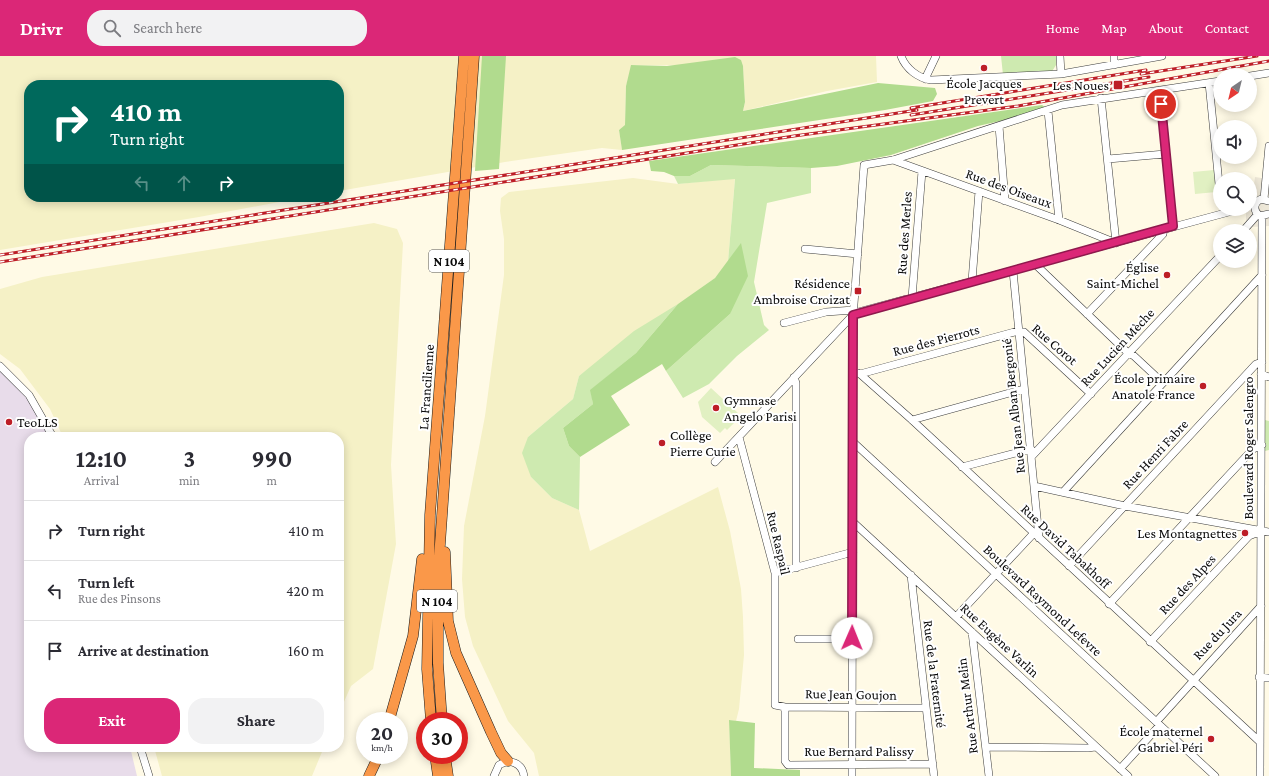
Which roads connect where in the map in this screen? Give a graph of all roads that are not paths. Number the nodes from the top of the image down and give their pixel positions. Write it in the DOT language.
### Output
graph roads {
  1 [pos="464,56"];
  2 [pos="474,56"];
  3 [pos="901,56"];
  4 [pos="936,56"];
  5 [pos="1060,56"];
  6 [pos="1114,56"];
  7 [pos="1162,56"];
  8 [pos="1114,65"];
  9 [pos="1061,74"];
  10 [pos="1269,74"];
  11 [pos="1257,75"];
  12 [pos="925,79"];
  13 [pos="1209,82"];
  14 [pos="1213,82"];
  15 [pos="1160,90"];
  16 [pos="1101,98"];
  17 [pos="1048,111"];
  18 [pos="998,126"];
  19 [pos="1269,146"];
  20 [pos="1165,154"];
  21 [pos="1108,159"];
  22 [pos="893,160"];
  23 [pos="922,171"];
  24 [pos="1218,172"];
  25 [pos="979,191"];
  26 [pos="1266,200"];
  27 [pos="1005,201"];
  28 [pos="1213,214"];
  29 [pos="1263,215"];
  30 [pos="1059,220"];
  31 [pos="1252,224"];
  32 [pos="1173,226"];
  33 [pos="1164,228"];
  34 [pos="1116,243"];
  35 [pos="805,249"];
  36 [pos="858,254"];
  37 [pos="1213,263"];
  38 [pos="1036,265"];
  39 [pos="1013,271"];
  40 [pos="1262,275"];
  41 [pos="972,281"];
  42 [pos="912,298"];
  43 [pos="854,312"];
  44 [pos="1087,314"];
  45 [pos="784,323"];
  46 [pos="1018,331"];
  47 [pos="1129,353"];
  48 [pos="1262,362"];
  49 [pos="0,366"];
  50 [pos="857,372"];
  51 [pos="1261,374"];
  52 [pos="794,377"];
  53 [pos="1269,377"];
  54 [pos="1163,383"];
  55 [pos="1024,389"];
  56 [pos="1091,394"];
  57 [pos="912,420"];
  58 [pos="51,432"];
  59 [pos="738,437"];
  60 [pos="854,442"];
  61 [pos="1262,445"];
  62 [pos="1031,452"];
  63 [pos="1269,455"];
  64 [pos="715,462"];
  65 [pos="1262,464"];
  66 [pos="962,467"];
  67 [pos="445,481"];
  68 [pos="1034,486"];
  69 [pos="1063,492"];
  70 [pos="1124,506"];
  71 [pos="430,515"];
  72 [pos="1190,518"];
  73 [pos="854,523"];
  74 [pos="1265,531"];
  75 [pos="1036,535"];
  76 [pos="852,552"];
  77 [pos="1069,566"];
  78 [pos="796,568"];
  79 [pos="775,573"];
  80 [pos="911,575"];
  81 [pos="996,575"];
  82 [pos="1109,604"];
  83 [pos="1261,606"];
  84 [pos="956,617"];
  85 [pos="972,632"];
  86 [pos="852,638"];
  87 [pos="798,639"];
  88 [pos="1150,642"];
  89 [pos="1259,677"];
  90 [pos="1269,678"];
  91 [pos="1192,681"];
  92 [pos="775,705"];
  93 [pos="785,706"];
  94 [pos="852,706"];
  95 [pos="926,708"];
  96 [pos="392,712"];
  97 [pos="430,712"];
  98 [pos="441,712"];
  99 [pos="1158,723"];
  100 [pos="1260,742"];
  101 [pos="1096,747"];
  102 [pos="986,748"];
  103 [pos="142,752"];
  104 [pos="508,761"];
  105 [pos="375,764"];
  106 [pos="436,764"];
  107 [pos="446,764"];
  108 [pos="852,764"];
  109 [pos="933,764"];
  110 [pos="1120,769"];
  111 [pos="493,775"];
  112 [pos="149,776"];
  113 [pos="369,776"];
  114 [pos="438,776"];
  115 [pos="448,776"];
  116 [pos="524,776"];
  117 [pos="852,776"];
  118 [pos="934,776"];
  119 [pos="989,776"];
  120 [pos="1128,776"];
  121 [pos="1215,776"];
  122 [pos="1260,776"];
  1 -- 71 [label="highway, La Francilienne / N 104"];
  2 -- 67 [label="highway, La Francilienne / N 104"];
  3 -- 12 [label="street"];
  4 -- 12 [label="street"];
  5 -- 9 [label="street"];
  6 -- 8 [label="street"];
  7 -- 8 [label="street"];
  8 -- 9 [label="street"];
  9 -- 12 [label="street"];
  10 -- 11 [label="street"];
  13 -- 14 [label="street"];
  13 -- 15 [label="street"];
  13 -- 24 [label="street"];
  15 -- 16 [label="street"];
  15 -- 20 [label="street"];
  16 -- 17 [label="street"];
  16 -- 21 [label="street"];
  17 -- 18 [label="street"];
  17 -- 30 [label="street"];
  18 -- 22 [label="street"];
  18 -- 27 [label="street"];
  19 -- 26 [label="street"];
  20 -- 21 [label="street"];
  20 -- 32 [label="street"];
  21 -- 34 [label="street"];
  22 -- 23 [label="street, Rue des Oiseaux"];
  22 -- 36 [label="street"];
  23 -- 25 [label="street, Rue des Oiseaux"];
  23 -- 42 [label="street, Rue des Merles"];
  25 -- 27 [label="street, Rue des Oiseaux"];
  25 -- 41 [label="street"];
  27 -- 30 [label="street, Rue des Oiseaux"];
  28 -- 32 [label="street"];
  29 -- 31 [label="street"];
  29 -- 40 [label="street, Boulevard Roger Salengro"];
  30 -- 34 [label="street, Rue des Oiseaux"];
  32 -- 33 [label="street"];
  33 -- 34 [label="street"];
  33 -- 44 [label="street"];
  34 -- 38 [label="street"];
  35 -- 36 [label="street"];
  36 -- 43 [label="street"];
  37 -- 47 [label="street, Rue Lucien Mèche"];
  38 -- 39 [label="street"];
  38 -- 44 [label="street"];
  39 -- 41 [label="street"];
  39 -- 46 [label="street, Rue Jean Alban Bergonié"];
  40 -- 48 [label="street, Boulevard Roger Salengro"];
  40 -- 54 [label="street"];
  41 -- 42 [label="street"];
  42 -- 43 [label="street"];
  43 -- 45 [label="street"];
  43 -- 50 [label="street"];
  43 -- 52 [label="street"];
  44 -- 47 [label="street"];
  46 -- 50 [label="street, Rue des Pierrots"];
  46 -- 55 [label="street, Rue Jean Alban Bergonié"];
  46 -- 56 [label="street, Rue Corot"];
  47 -- 54 [label="street"];
  47 -- 56 [label="street, Rue Lucien Mèche"];
  48 -- 51 [label="street, Boulevard Roger Salengro"];
  48 -- 70 [label="street, Rue Henri Fabre"];
  49 -- 58 [label="street"];
  50 -- 57 [label="street, Rue David Tabakhoff"];
  50 -- 60 [label="street"];
  51 -- 53 [label="street"];
  51 -- 61 [label="street, Boulevard Roger Salengro"];
  52 -- 59 [label="street"];
  52 -- 78 [label="street"];
  54 -- 69 [label="street"];
  55 -- 57 [label="street"];
  55 -- 62 [label="street, Rue Jean Alban Bergonié"];
  56 -- 62 [label="street, Rue Lucien Mèche"];
  57 -- 66 [label="street, Rue David Tabakhoff"];
  59 -- 64 [label="street"];
  59 -- 79 [label="street, Rue Raspail"];
  60 -- 73 [label="street"];
  60 -- 81 [label="street, Boulevard Raymond Lefevre"];
  61 -- 65 [label="street, Boulevard Roger Salengro"];
  61 -- 72 [label="street"];
  62 -- 66 [label="street"];
  62 -- 68 [label="street, Rue Jean Alban Bergonié"];
  63 -- 65 [label="street"];
  65 -- 74 [label="street, Boulevard Roger Salengro"];
  66 -- 75 [label="street, Rue David Tabakhoff"];
  67 -- 98 [label="highway, La Francilienne / N 104"];
  67 -- 104 [label="highway"];
  68 -- 69 [label="street"];
  68 -- 75 [label="street, Rue Jean Alban Bergonié"];
  69 -- 70 [label="street"];
  70 -- 72 [label="street"];
  70 -- 77 [label="street, Rue Henri Fabre"];
  71 -- 96 [label="highway"];
  71 -- 97 [label="highway, La Francilienne / N 104"];
  72 -- 74 [label="street"];
  72 -- 82 [label="street"];
  73 -- 76 [label="street"];
  73 -- 80 [label="street, Rue Eugène Varlin"];
  74 -- 83 [label="street, Boulevard Roger Salengro"];
  74 -- 88 [label="street, Rue des Alpes"];
  75 -- 77 [label="street, Rue David Tabakhoff"];
  75 -- 81 [label="street"];
  76 -- 78 [label="street"];
  76 -- 86 [label="street"];
  77 -- 82 [label="street, Rue David Tabakhoff"];
  78 -- 79 [label="street"];
  79 -- 92 [label="street, Rue Raspail"];
  80 -- 84 [label="street, Rue Eugène Varlin"];
  80 -- 95 [label="street, Rue de la Fraternité"];
  81 -- 84 [label="street"];
  81 -- 99 [label="street, Boulevard Raymond Lefevre"];
  82 -- 88 [label="street, Rue David Tabakhoff"];
  83 -- 89 [label="street, Boulevard Roger Salengro"];
  83 -- 91 [label="street, Rue du Jura"];
  84 -- 85 [label="street, Rue Eugène Varlin"];
  85 -- 101 [label="street, Rue Eugène Varlin"];
  85 -- 102 [label="street, Rue Arthur Melin"];
  86 -- 87 [label="street"];
  86 -- 94 [label="street"];
  88 -- 91 [label="street, Rue David Tabakhoff"];
  89 -- 90 [label="street"];
  89 -- 100 [label="street, Boulevard Roger Salengro"];
  91 -- 99 [label="street, Rue du Jura"];
  91 -- 100 [label="street, Rue David Tabakhoff"];
  92 -- 93 [label="street, Rue Jean Goujon"];
  93 -- 94 [label="street, Rue Jean Goujon"];
  93 -- 108 [label="street, Rue Bernard Palissy"];
  94 -- 95 [label="street, Rue Jean Goujon"];
  94 -- 108 [label="street"];
  95 -- 109 [label="street, Rue de la Fraternité"];
  99 -- 110 [label="street, Rue du Jura"];
  99 -- 121 [label="street, Boulevard Raymond Lefevre"];
  100 -- 122 [label="street, Boulevard Roger Salengro"];
  101 -- 102 [label="street"];
  101 -- 110 [label="street, Rue Eugène Varlin"];
  102 -- 119 [label="street, Rue Arthur Melin"];
  103 -- 112 [label="street"];
  104 -- 111 [label="street"];
  104 -- 116 [label="street"];
  105 -- 113 [label="highway"];
  106 -- 114 [label="highway"];
  107 -- 115 [label="highway"];
  108 -- 109 [label="street, Rue Bernard Palissy"];
  108 -- 117 [label="street"];
  109 -- 118 [label="street, Rue de la Fraternité"];
  110 -- 120 [label="street, Rue Eugène Varlin"];
}
